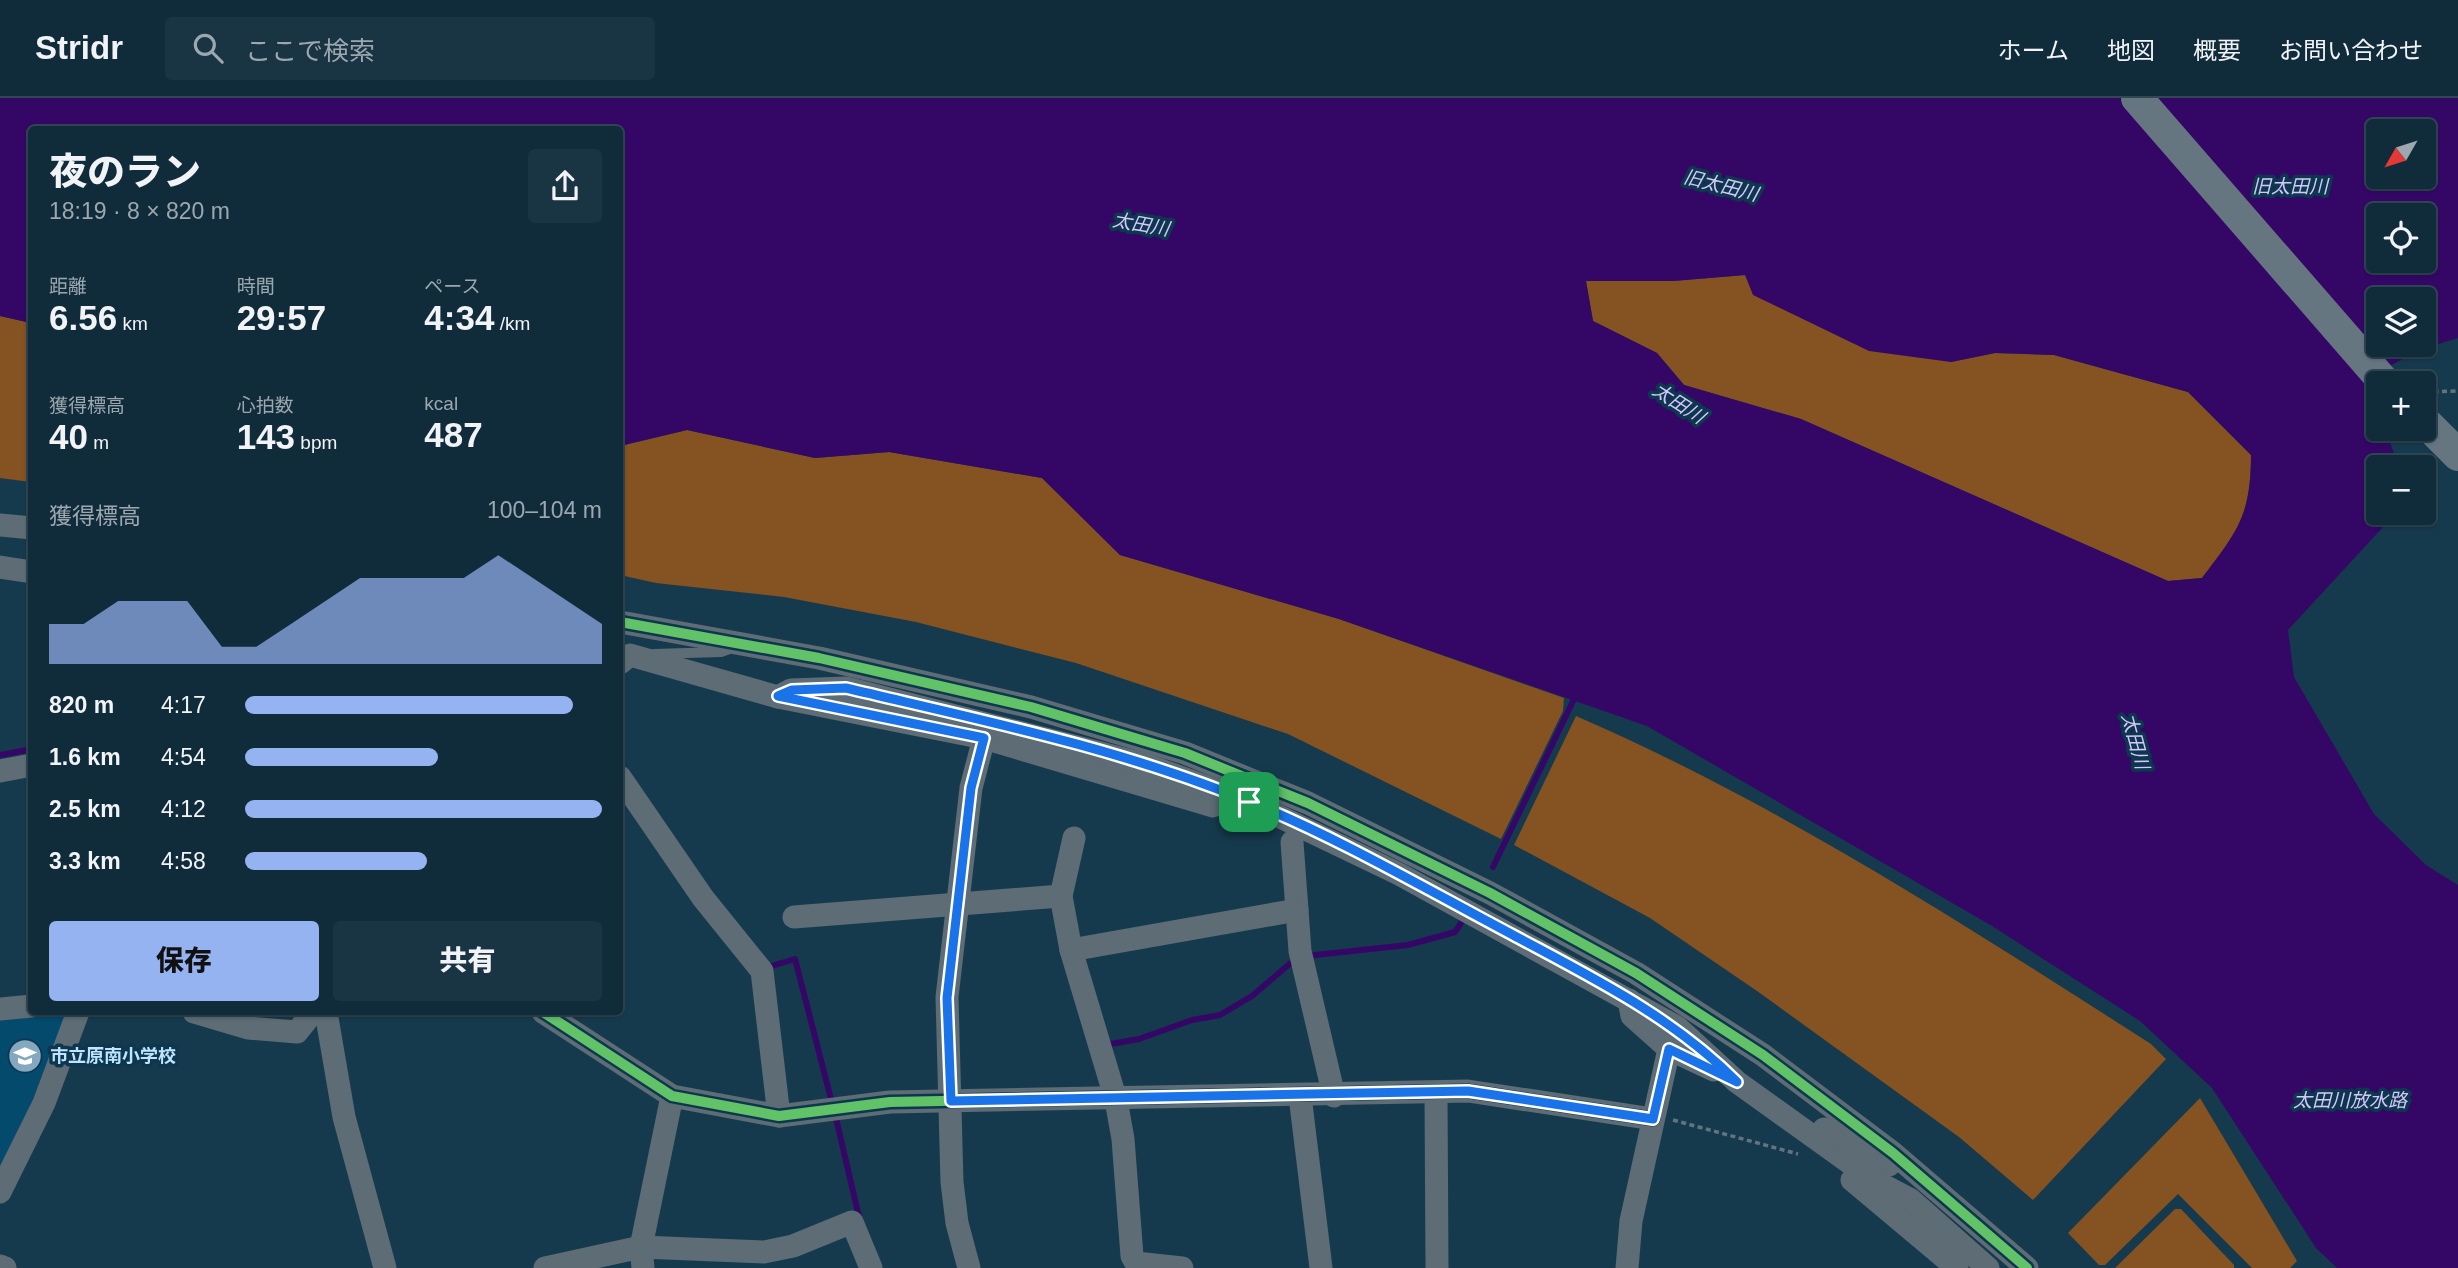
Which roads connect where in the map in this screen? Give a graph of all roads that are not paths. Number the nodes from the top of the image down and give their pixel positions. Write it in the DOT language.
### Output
graph roads {
  1 [pos="2137,98"];
  2 [pos="2373,371"];
  3 [pos="2436,433"];
  4 [pos="2458,455"];
  5 [pos="0,524"];
  6 [pos="28,528"];
  7 [pos="0,568"];
  8 [pos="28,572"];
  9 [pos="623,623"];
  10 [pos="744,644"];
  11 [pos="625,659"];
  12 [pos="778,696"];
  13 [pos="984,738"];
  14 [pos="28,766"];
  15 [pos="0,771"];
  16 [pos="623,781"];
  17 [pos="1213,806"];
  18 [pos="1074,838"];
  19 [pos="1292,842"];
  20 [pos="1061,897"];
  21 [pos="958,905"];
  22 [pos="1297,910"];
  23 [pos="794,917"];
  24 [pos="1071,950"];
  25 [pos="1629,1000"];
  26 [pos="28,1006"];
  27 [pos="0,1009"];
  28 [pos="77,1015"];
  29 [pos="204,1015"];
  30 [pos="311,1015"];
  31 [pos="327,1015"];
  32 [pos="547,1015"];
  33 [pos="1669,1049"];
  34 [pos="1737,1082"];
  35 [pos="1436,1093"];
  36 [pos="672,1096"];
  37 [pos="1300,1096"];
  38 [pos="1334,1096"];
  39 [pos="1116,1100"];
  40 [pos="951,1101"];
  41 [pos="779,1116"];
  42 [pos="1654,1117"];
  43 [pos="1812,1157"];
  44 [pos="1937,1188"];
  45 [pos="0,1192"];
  46 [pos="1911,1200"];
  47 [pos="1937,1252"];
  48 [pos="794,1257"];
  49 [pos="642,1258"];
  50 [pos="385,1268"];
  51 [pos="545,1268"];
  52 [pos="871,1268"];
  53 [pos="969,1268"];
  54 [pos="1182,1268"];
  55 [pos="1321,1268"];
  56 [pos="1437,1268"];
  57 [pos="1627,1268"];
  58 [pos="1957,1268"];
  59 [pos="1974,1268"];
  60 [pos="1988,1268"];
  61 [pos="2027,1268"];
  1 -- 2 [label="street"];
  3 -- 4 [label="street"];
  5 -- 6 [label="street"];
  7 -- 8 [label="street"];
  9 -- 10 [label="street"];
  10 -- 11 [label="lane"];
  10 -- 44 [label="street"];
  11 -- 12 [label="street"];
  12 -- 13 [label="street"];
  12 -- 25 [label="street"];
  13 -- 17 [label="street"];
  13 -- 21 [label="street"];
  14 -- 15 [label="street"];
  16 -- 41 [label="street"];
  18 -- 20 [label="street"];
  19 -- 22 [label="street"];
  20 -- 21 [label="street"];
  20 -- 24 [label="street"];
  21 -- 23 [label="street"];
  21 -- 40 [label="street"];
  22 -- 24 [label="street"];
  22 -- 38 [label="street"];
  24 -- 39 [label="street"];
  25 -- 33 [label="street"];
  25 -- 34 [label="street"];
  26 -- 27 [label="street"];
  28 -- 45 [label="street"];
  29 -- 30 [label="street"];
  31 -- 50 [label="street"];
  32 -- 36 [label="street"];
  33 -- 34 [label="street"];
  33 -- 42 [label="street"];
  34 -- 44 [label="street"];
  34 -- 46 [label="street"];
  35 -- 38 [label="street"];
  35 -- 42 [label="street"];
  35 -- 56 [label="street"];
  36 -- 41 [label="street"];
  36 -- 49 [label="street"];
  37 -- 38 [label="street"];
  37 -- 39 [label="street"];
  37 -- 55 [label="street"];
  39 -- 40 [label="street"];
  39 -- 54 [label="street"];
  40 -- 41 [label="street"];
  40 -- 53 [label="street"];
  42 -- 57 [label="street"];
  43 -- 47 [label="street"];
  44 -- 61 [label="street"];
  46 -- 47 [label="street"];
  46 -- 60 [label="street"];
  47 -- 58 [label="street"];
  47 -- 59 [label="street"];
  48 -- 49 [label="street"];
  48 -- 52 [label="street"];
  49 -- 51 [label="street"];
}
